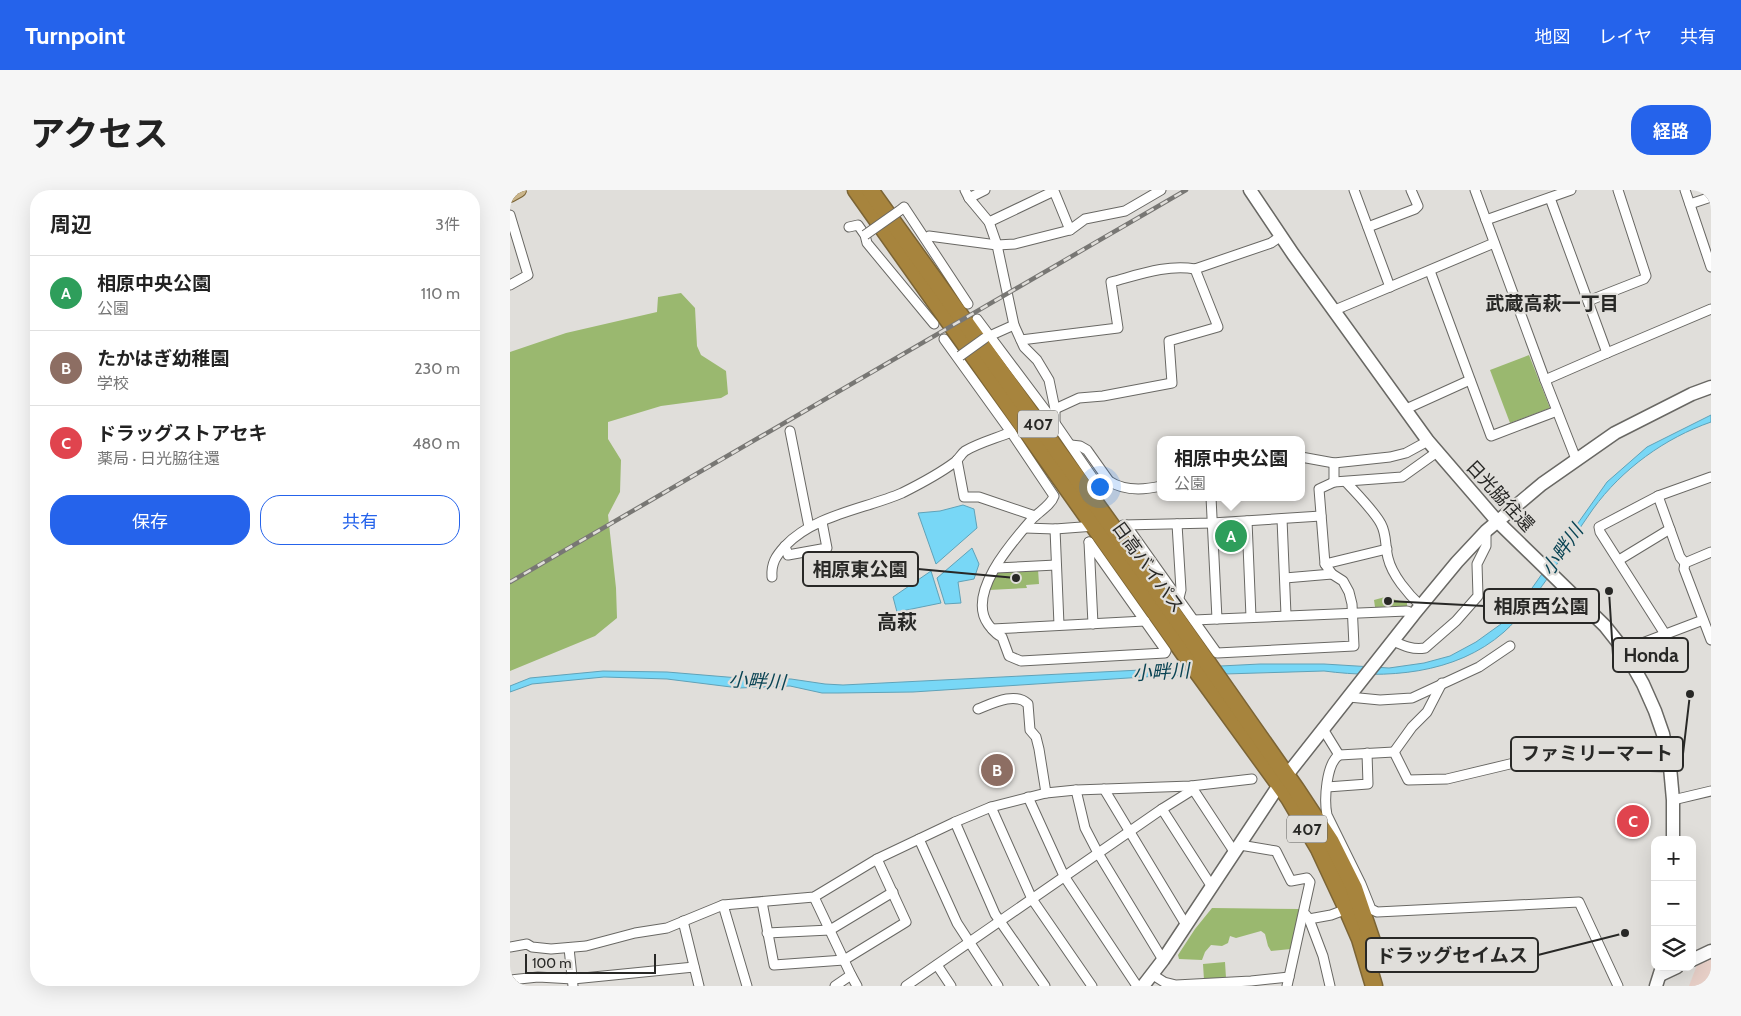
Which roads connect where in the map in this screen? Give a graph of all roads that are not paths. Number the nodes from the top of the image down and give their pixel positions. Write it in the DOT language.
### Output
graph roads {
  1 [pos="520,190"];
  2 [pos="846,190"];
  3 [pos="856,190"];
  4 [pos="870,190"];
  5 [pos="882,190"];
  6 [pos="986,190"];
  7 [pos="1161,190"];
  8 [pos="1250,190"];
  9 [pos="1354,190"];
  10 [pos="1411,190"];
  11 [pos="1475,190"];
  12 [pos="1572,190"];
  13 [pos="1618,190"];
  14 [pos="1685,190"];
  15 [pos="967,194"];
  16 [pos="510,195"];
  17 [pos="1711,197"];
  18 [pos="1550,198"];
  19 [pos="1690,204"];
  20 [pos="510,215"];
  21 [pos="1486,220"];
  22 [pos="989,222"];
  23 [pos="848,227"];
  24 [pos="1368,227"];
  25 [pos="1070,230"];
  26 [pos="865,235"];
  27 [pos="929,236"];
  28 [pos="1281,236"];
  29 [pos="1494,243"];
  30 [pos="997,245"];
  31 [pos="1711,267"];
  32 [pos="1195,269"];
  33 [pos="1430,271"];
  34 [pos="510,285"];
  35 [pos="1390,288"];
  36 [pos="1588,301"];
  37 [pos="954,306"];
  38 [pos="1711,309"];
  39 [pos="1335,310"];
  40 [pos="977,319"];
  41 [pos="934,324"];
  42 [pos="1014,325"];
  43 [pos="987,337"];
  44 [pos="944,339"];
  45 [pos="1021,340"];
  46 [pos="1607,353"];
  47 [pos="959,357"];
  48 [pos="1470,380"];
  49 [pos="1546,380"];
  50 [pos="1711,387"];
  51 [pos="1055,409"];
  52 [pos="1406,410"];
  53 [pos="1557,411"];
  54 [pos="1055,423"];
  55 [pos="790,431"];
  56 [pos="1011,432"];
  57 [pos="1428,441"];
  58 [pos="1437,452"];
  59 [pos="1305,458"];
  60 [pos="1576,459"];
  61 [pos="957,460"];
  62 [pos="1334,464"];
  63 [pos="1711,477"];
  64 [pos="1334,482"];
  65 [pos="1346,482"];
  66 [pos="1157,487"];
  67 [pos="1658,496"];
  68 [pos="1211,501"];
  69 [pos="1035,516"];
  70 [pos="1321,516"];
  71 [pos="1282,519"];
  72 [pos="1247,521"];
  73 [pos="1497,521"];
  74 [pos="822,522"];
  75 [pos="1212,522"];
  76 [pos="1177,524"];
  77 [pos="1119,525"];
  78 [pos="1094,526"];
  79 [pos="809,527"];
  80 [pos="1025,528"];
  81 [pos="1055,529"];
  82 [pos="1670,529"];
  83 [pos="1486,531"];
  84 [pos="785,546"];
  85 [pos="1387,549"];
  86 [pos="1711,552"];
  87 [pos="1619,560"];
  88 [pos="1685,563"];
  89 [pos="1325,564"];
  90 [pos="1056,565"];
  91 [pos="996,568"];
  92 [pos="1332,574"];
  93 [pos="772,577"];
  94 [pos="1285,578"];
  95 [pos="1179,598"];
  96 [pos="1417,610"];
  97 [pos="1353,613"];
  98 [pos="1286,615"];
  99 [pos="1251,617"];
  100 [pos="1217,619"];
  101 [pos="1194,620"];
  102 [pos="1704,620"];
  103 [pos="1145,622"];
  104 [pos="1093,624"];
  105 [pos="1059,625"];
  106 [pos="992,629"];
  107 [pos="1665,634"];
  108 [pos="1711,640"];
  109 [pos="1393,641"];
  110 [pos="1510,646"];
  111 [pos="1624,650"];
  112 [pos="1442,684"];
  113 [pos="1218,687"];
  114 [pos="1353,692"];
  115 [pos="978,709"];
  116 [pos="1323,728"];
  117 [pos="1394,752"];
  118 [pos="1368,753"];
  119 [pos="1339,755"];
  120 [pos="1670,767"];
  121 [pos="1252,779"];
  122 [pos="1284,780"];
  123 [pos="1327,787"];
  124 [pos="1192,788"];
  125 [pos="1104,789"];
  126 [pos="1076,790"];
  127 [pos="1711,791"];
  128 [pos="1046,793"];
  129 [pos="1028,797"];
  130 [pos="1673,800"];
  131 [pos="991,807"];
  132 [pos="1162,809"];
  133 [pos="956,822"];
  134 [pos="1129,831"];
  135 [pos="1673,836"];
  136 [pos="919,839"];
  137 [pos="1238,849"];
  138 [pos="1098,853"];
  139 [pos="877,859"];
  140 [pos="1064,876"];
  141 [pos="1212,887"];
  142 [pos="893,892"];
  143 [pos="814,897"];
  144 [pos="1032,898"];
  145 [pos="762,902"];
  146 [pos="723,905"];
  147 [pos="1347,909"];
  148 [pos="1303,910"];
  149 [pos="1309,919"];
  150 [pos="683,921"];
  151 [pos="1000,921"];
  152 [pos="1186,924"];
  153 [pos="830,930"];
  154 [pos="767,933"];
  155 [pos="968,942"];
  156 [pos="510,947"];
  157 [pos="569,948"];
  158 [pos="1711,951"];
  159 [pos="1696,958"];
  160 [pos="844,960"];
  161 [pos="1163,960"];
  162 [pos="937,965"];
  163 [pos="694,967"];
  164 [pos="1671,971"];
  165 [pos="850,975"];
  166 [pos="1659,979"];
  167 [pos="510,980"];
  168 [pos="1288,981"];
  169 [pos="573,982"];
  170 [pos="1145,983"];
  171 [pos="699,986"];
  172 [pos="747,986"];
  173 [pos="835,986"];
  174 [pos="857,986"];
  175 [pos="906,986"];
  176 [pos="952,986"];
  177 [pos="998,986"];
  178 [pos="1045,986"];
  179 [pos="1092,986"];
  180 [pos="1330,986"];
  181 [pos="1374,986"];
  182 [pos="1385,986"];
  183 [pos="1618,986"];
  1 -- 16 [label="main road"];
  2 -- 37 [label="highway, 407"];
  3 -- 37 [label="highway, 日高バイパス / 407"];
  4 -- 37 [label="highway, 日高バイパス / 407"];
  5 -- 37 [label="highway, 407"];
  6 -- 15 [label="street"];
  7 -- 25 [label="street"];
  8 -- 28 [label="street, 日光脇往還"];
  9 -- 24 [label="street"];
  10 -- 24 [label="street"];
  11 -- 21 [label="street"];
  12 -- 18 [label="street"];
  13 -- 36 [label="street"];
  14 -- 19 [label="street"];
  15 -- 22 [label="street"];
  17 -- 19 [label="street"];
  18 -- 21 [label="street"];
  18 -- 36 [label="street"];
  19 -- 31 [label="street"];
  20 -- 34 [label="street"];
  21 -- 29 [label="street"];
  22 -- 25 [label="street"];
  22 -- 30 [label="street"];
  23 -- 26 [label="street"];
  24 -- 35 [label="street"];
  25 -- 30 [label="street"];
  26 -- 37 [label="street, bridge"];
  26 -- 41 [label="street"];
  27 -- 30 [label="street"];
  28 -- 32 [label="street"];
  28 -- 39 [label="street, 日光脇往還"];
  29 -- 33 [label="street"];
  29 -- 49 [label="street"];
  30 -- 42 [label="street"];
  32 -- 45 [label="street"];
  32 -- 51 [label="street"];
  33 -- 35 [label="street"];
  33 -- 48 [label="street"];
  35 -- 39 [label="street"];
  36 -- 46 [label="street"];
  37 -- 77 [label="highway, 日高バイパス / 407"];
  37 -- 78 [label="highway, 日高バイパス / 407"];
  38 -- 46 [label="street"];
  39 -- 52 [label="street, 日光脇往還"];
  40 -- 43 [label="street"];
  42 -- 43 [label="street"];
  42 -- 45 [label="street"];
  43 -- 47 [label="street, bridge"];
  43 -- 54 [label="street"];
  44 -- 47 [label="street"];
  45 -- 51 [label="street"];
  46 -- 49 [label="street"];
  47 -- 56 [label="street"];
  48 -- 52 [label="street"];
  48 -- 53 [label="street"];
  49 -- 53 [label="street"];
  50 -- 60 [label="street"];
  51 -- 54 [label="street"];
  52 -- 57 [label="street, 日光脇往還"];
  53 -- 60 [label="street"];
  54 -- 66 [label="street"];
  55 -- 79 [label="street"];
  56 -- 61 [label="street"];
  56 -- 69 [label="street"];
  57 -- 58 [label="street, 日光脇往還"];
  57 -- 62 [label="street"];
  58 -- 65 [label="street"];
  58 -- 73 [label="street, 日光脇往還"];
  59 -- 62 [label="street"];
  60 -- 73 [label="street"];
  61 -- 69 [label="street"];
  61 -- 74 [label="street"];
  62 -- 64 [label="street"];
  63 -- 67 [label="street"];
  64 -- 65 [label="street"];
  64 -- 70 [label="street"];
  65 -- 85 [label="street"];
  67 -- 82 [label="street"];
  67 -- 87 [label="street"];
  68 -- 75 [label="street"];
  69 -- 80 [label="street"];
  70 -- 71 [label="street"];
  70 -- 89 [label="street"];
  71 -- 72 [label="street"];
  71 -- 94 [label="street"];
  72 -- 75 [label="street"];
  72 -- 99 [label="street"];
  73 -- 83 [label="street"];
  73 -- 111 [label="street, 日光脇往還"];
  74 -- 79 [label="street"];
  74 -- 84 [label="street"];
  75 -- 76 [label="street"];
  75 -- 100 [label="street"];
  76 -- 77 [label="street"];
  76 -- 95 [label="street"];
  77 -- 78 [label="street"];
  77 -- 95 [label="street"];
  77 -- 113 [label="highway, 日高バイパス / 407"];
  78 -- 81 [label="street"];
  78 -- 113 [label="highway, 日高バイパス / 407"];
  79 -- 84 [label="street"];
  80 -- 81 [label="street"];
  80 -- 91 [label="street"];
  81 -- 90 [label="street"];
  82 -- 87 [label="street"];
  82 -- 88 [label="street"];
  83 -- 96 [label="street"];
  83 -- 109 [label="street"];
  84 -- 93 [label="street"];
  85 -- 89 [label="street"];
  85 -- 96 [label="street"];
  86 -- 88 [label="street"];
  87 -- 107 [label="street"];
  88 -- 102 [label="street"];
  89 -- 92 [label="street"];
  90 -- 91 [label="street"];
  90 -- 105 [label="street"];
  91 -- 106 [label="street"];
  92 -- 94 [label="street"];
  92 -- 97 [label="street"];
  94 -- 98 [label="street"];
  95 -- 101 [label="street"];
  96 -- 97 [label="street"];
  96 -- 109 [label="street"];
  97 -- 98 [label="street"];
  97 -- 101 [label="street"];
  98 -- 99 [label="street"];
  99 -- 100 [label="street"];
  100 -- 101 [label="street"];
  102 -- 107 [label="street"];
  102 -- 108 [label="street"];
  103 -- 104 [label="street"];
  103 -- 104 [label="street"];
  103 -- 106 [label="street"];
  104 -- 105 [label="street"];
  105 -- 106 [label="street"];
  107 -- 111 [label="street"];
  109 -- 114 [label="street"];
  110 -- 112 [label="street"];
  111 -- 120 [label="street, 日光脇往還"];
  112 -- 114 [label="street"];
  112 -- 117 [label="street"];
  113 -- 122 [label="highway, 日高バイパス / 407"];
  114 -- 116 [label="street"];
  115 -- 128 [label="street"];
  116 -- 119 [label="street"];
  116 -- 122 [label="street"];
  117 -- 118 [label="street"];
  117 -- 120 [label="street"];
  118 -- 119 [label="street"];
  118 -- 123 [label="street"];
  119 -- 123 [label="street"];
  120 -- 130 [label="street, 日光脇往還"];
  121 -- 124 [label="street"];
  122 -- 137 [label="street"];
  122 -- 147 [label="highway, 日高バイパス / 407"];
  122 -- 182 [label="highway, 日高バイパス / 407"];
  123 -- 183 [label="street"];
  124 -- 125 [label="street"];
  124 -- 132 [label="street"];
  124 -- 137 [label="street"];
  125 -- 126 [label="street"];
  125 -- 134 [label="street"];
  126 -- 128 [label="street"];
  126 -- 138 [label="street"];
  127 -- 130 [label="street"];
  128 -- 129 [label="street"];
  129 -- 131 [label="street"];
  129 -- 140 [label="street"];
  130 -- 135 [label="street, 日光脇往還"];
  131 -- 133 [label="street"];
  131 -- 144 [label="street"];
  132 -- 134 [label="street"];
  132 -- 141 [label="street"];
  133 -- 136 [label="street"];
  133 -- 151 [label="street"];
  134 -- 138 [label="street"];
  134 -- 152 [label="street"];
  136 -- 139 [label="street"];
  136 -- 155 [label="street"];
  137 -- 141 [label="street"];
  137 -- 148 [label="street"];
  138 -- 140 [label="street"];
  138 -- 161 [label="street"];
  139 -- 142 [label="street"];
  139 -- 143 [label="street"];
  140 -- 144 [label="street"];
  140 -- 170 [label="street"];
  141 -- 152 [label="street"];
  142 -- 153 [label="street"];
  142 -- 160 [label="street"];
  143 -- 145 [label="street"];
  143 -- 153 [label="street"];
  144 -- 151 [label="street"];
  144 -- 179 [label="street"];
  145 -- 146 [label="street"];
  145 -- 154 [label="street"];
  146 -- 150 [label="street"];
  146 -- 172 [label="street"];
  147 -- 149 [label="street"];
  147 -- 181 [label="highway, 日高バイパス / 407"];
  148 -- 149 [label="street"];
  148 -- 168 [label="street"];
  149 -- 180 [label="street"];
  150 -- 157 [label="street"];
  150 -- 163 [label="street"];
  151 -- 155 [label="street"];
  151 -- 178 [label="street"];
  152 -- 161 [label="street"];
  153 -- 154 [label="street"];
  153 -- 160 [label="street"];
  154 -- 160 [label="street"];
  155 -- 162 [label="street"];
  155 -- 177 [label="street"];
  156 -- 157 [label="street"];
  157 -- 169 [label="street"];
  158 -- 159 [label="street"];
  160 -- 165 [label="street"];
  161 -- 170 [label="street"];
  162 -- 175 [label="street"];
  162 -- 176 [label="street"];
  163 -- 169 [label="street"];
  163 -- 171 [label="street"];
  164 -- 166 [label="street"];
  165 -- 173 [label="street"];
  165 -- 174 [label="street"];
  167 -- 169 [label="street"];
  168 -- 170 [label="street"];
}
